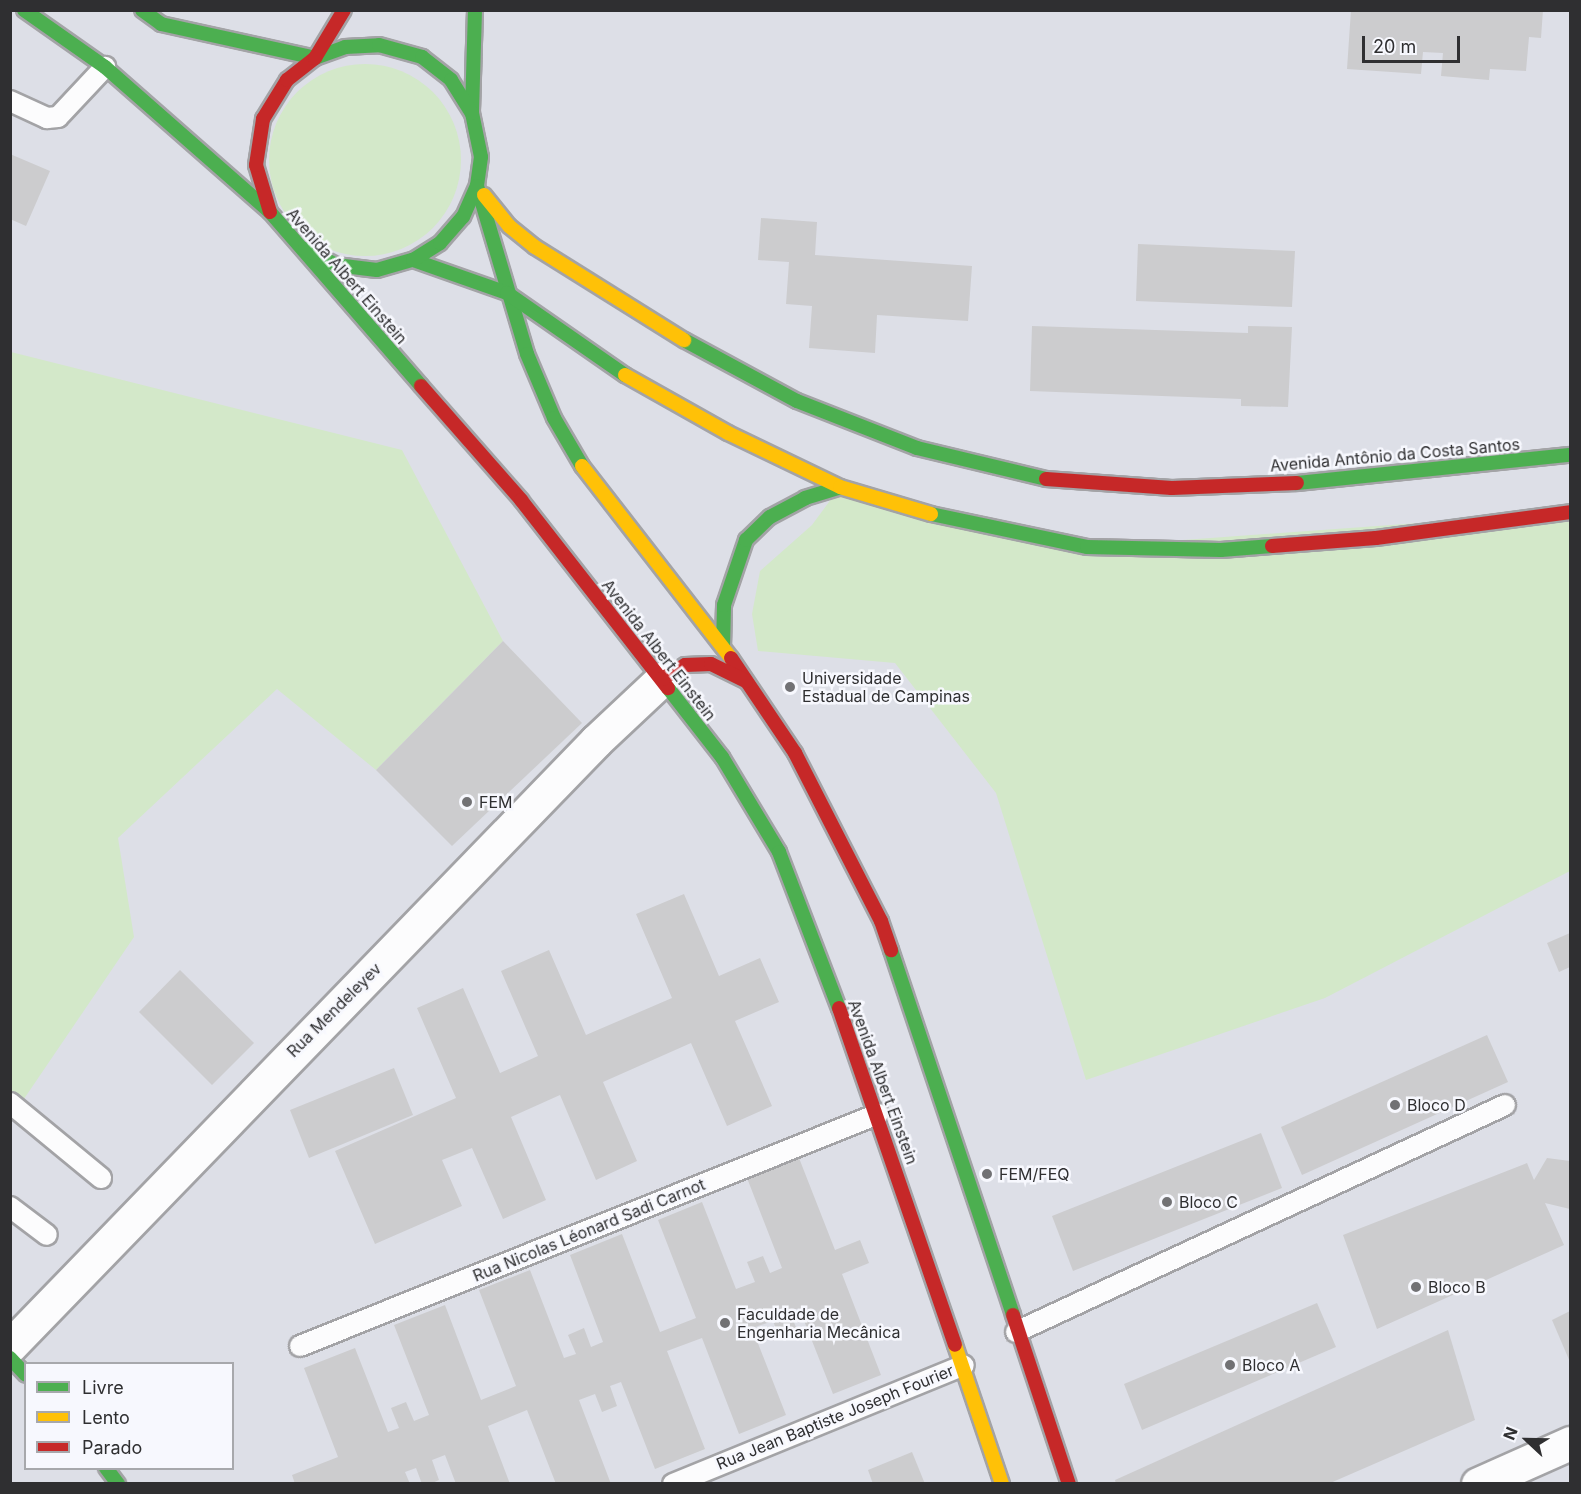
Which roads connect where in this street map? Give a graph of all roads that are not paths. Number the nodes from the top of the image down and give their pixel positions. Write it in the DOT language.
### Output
graph roads {
  1 [pos="24,10"];
  2 [pos="142,10"];
  3 [pos="344,10"];
  4 [pos="475,10"];
  5 [pos="315,58"];
  6 [pos="105,67"];
  7 [pos="10,101"];
  8 [pos="472,113"];
  9 [pos="477,186"];
  10 [pos="270,212"];
  11 [pos="300,247"];
  12 [pos="413,260"];
  13 [pos="507,293"];
  14 [pos="1570,455"];
  15 [pos="840,487"];
  16 [pos="1570,512"];
  17 [pos="723,647"];
  18 [pos="662,679"];
  19 [pos="746,681"];
  20 [pos="10,1103"];
  21 [pos="1505,1105"];
  22 [pos="878,1114"];
  23 [pos="101,1178"];
  24 [pos="10,1207"];
  25 [pos="47,1235"];
  26 [pos="1016,1332"];
  27 [pos="10,1346"];
  28 [pos="300,1346"];
  29 [pos="10,1358"];
  30 [pos="964,1365"];
  31 [pos="24,1373"];
  32 [pos="1570,1443"];
  33 [pos="108,1470"];
  34 [pos="118,1484"];
  35 [pos="673,1484"];
  36 [pos="1002,1484"];
  37 [pos="1069,1484"];
  38 [pos="1478,1484"];
  1 -- 6 [label="street, Avenida Albert Einstein"];
  2 -- 5 [label="street"];
  3 -- 5 [label="street"];
  4 -- 8 [label="street"];
  5 -- 8 [label="street"];
  5 -- 10 [label="street"];
  6 -- 7 [label="lane"];
  6 -- 10 [label="street, Avenida Albert Einstein"];
  8 -- 9 [label="street"];
  9 -- 12 [label="street"];
  9 -- 13 [label="street"];
  9 -- 14 [label="street, Avenida Antônio da Costa Santos"];
  10 -- 11 [label="street, Avenida Albert Einstein"];
  11 -- 12 [label="street"];
  11 -- 18 [label="street, Avenida Albert Einstein"];
  12 -- 13 [label="street"];
  13 -- 15 [label="street"];
  13 -- 17 [label="street"];
  15 -- 16 [label="street"];
  15 -- 17 [label="street"];
  17 -- 19 [label="street"];
  18 -- 19 [label="street"];
  18 -- 22 [label="street, Avenida Albert Einstein"];
  18 -- 27 [label="street, Rua Mendeleyev"];
  19 -- 26 [label="street"];
  20 -- 23 [label="lane"];
  21 -- 26 [label="lane"];
  22 -- 28 [label="lane, Rua Nicolas Léonard Sadi Carnot"];
  22 -- 30 [label="street, Avenida Albert Einstein"];
  24 -- 25 [label="lane"];
  26 -- 37 [label="street"];
  29 -- 31 [label="street"];
  30 -- 35 [label="lane, Rua Jean Baptiste Joseph Fourier"];
  30 -- 36 [label="street, Avenida Albert Einstein"];
  32 -- 38 [label="street"];
  33 -- 34 [label="street"];
}
